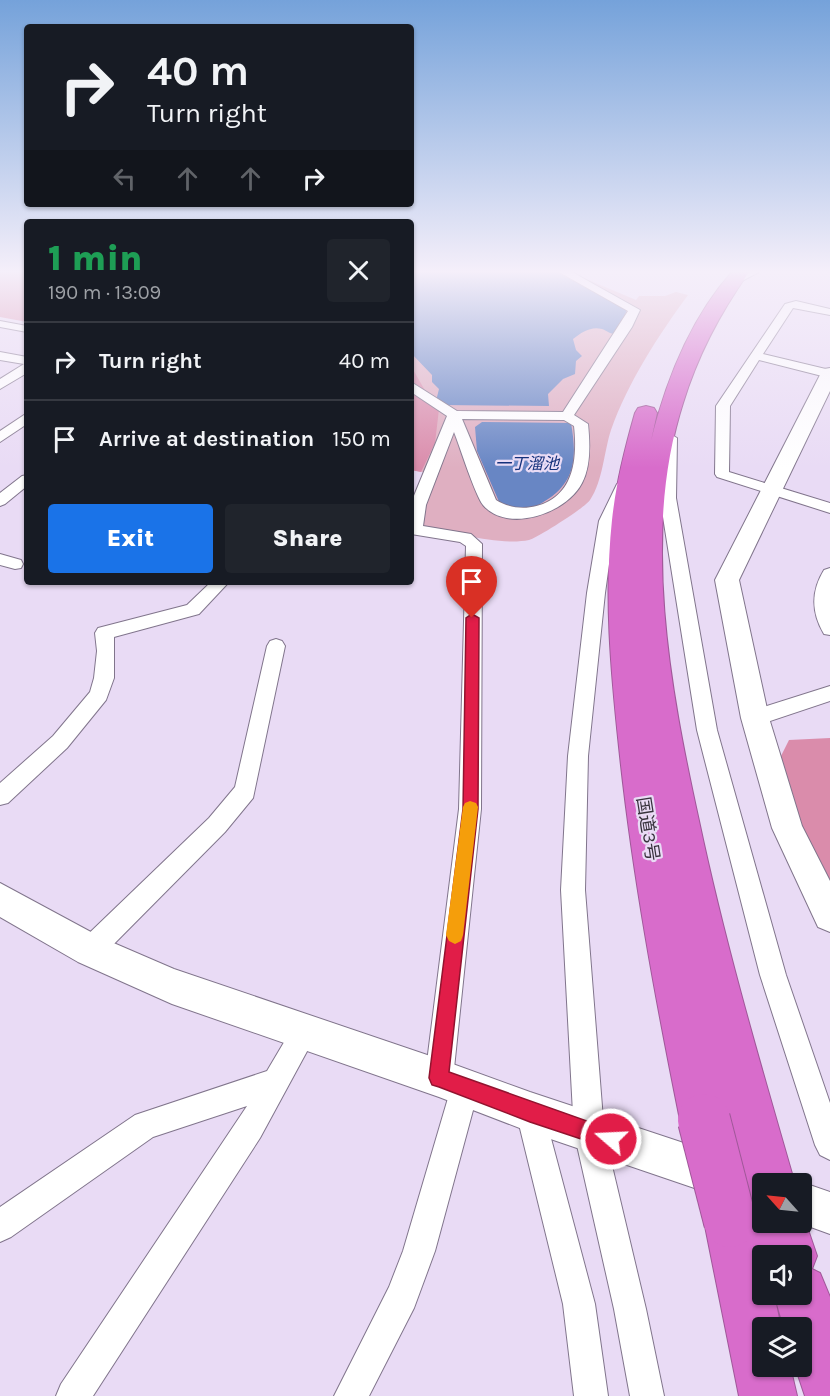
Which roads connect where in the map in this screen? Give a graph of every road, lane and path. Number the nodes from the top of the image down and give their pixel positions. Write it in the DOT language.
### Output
graph roads {
  1 [pos="619,337"];
  2 [pos="678,337"];
  3 [pos="699,337"];
  4 [pos="770,337"];
  5 [pos="596,341"];
  6 [pos="614,345"];
  7 [pos="0,356"];
  8 [pos="758,356"];
  9 [pos="24,360"];
  10 [pos="24,369"];
  11 [pos="830,374"];
  12 [pos="0,385"];
  13 [pos="414,388"];
  14 [pos="670,408"];
  15 [pos="454,415"];
  16 [pos="567,416"];
  17 [pos="24,419"];
  18 [pos="0,438"];
  19 [pos="634,464"];
  20 [pos="24,481"];
  21 [pos="772,489"];
  22 [pos="0,501"];
  23 [pos="830,508"];
  24 [pos="414,525"];
  25 [pos="414,530"];
  26 [pos="830,574"];
  27 [pos="218,585"];
  28 [pos="830,630"];
  29 [pos="276,646"];
  30 [pos="830,693"];
  31 [pos="755,718"];
  32 [pos="0,796"];
  33 [pos="0,898"];
  34 [pos="830,916"];
  35 [pos="90,950"];
  36 [pos="305,1031"];
  37 [pos="276,1082"];
  38 [pos="452,1083"];
  39 [pos="530,1112"];
  40 [pos="589,1132"];
  41 [pos="830,1145"];
  42 [pos="767,1173"];
  43 [pos="752,1192"];
  44 [pos="830,1213"];
  45 [pos="752,1218"];
  46 [pos="812,1220"];
  47 [pos="0,1226"];
  48 [pos="779,1233"];
  49 [pos="779,1233"];
  50 [pos="830,1386"];
  51 [pos="73,1396"];
  52 [pos="351,1396"];
  53 [pos="591,1396"];
  54 [pos="647,1396"];
  55 [pos="768,1396"];
  1 -- 6 [label="street"];
  2 -- 19 [label="highway, 国道3号"];
  3 -- 14 [label="highway, 国道3号"];
  4 -- 8 [label="street"];
  5 -- 6 [label="street"];
  6 -- 16 [label="street"];
  7 -- 9 [label="street"];
  8 -- 11 [label="street"];
  8 -- 21 [label="street"];
  10 -- 12 [label="street"];
  11 -- 21 [label="street"];
  13 -- 15 [label="street"];
  14 -- 41 [label="street"];
  14 -- 42 [label="highway, 国道3号"];
  15 -- 16 [label="street"];
  15 -- 16 [label="street"];
  15 -- 24 [label="street"];
  17 -- 18 [label="street"];
  19 -- 40 [label="street"];
  19 -- 43 [label="highway, 国道3号, bridge"];
  20 -- 22 [label="street"];
  21 -- 23 [label="street"];
  21 -- 31 [label="street"];
  25 -- 38 [label="street"];
  26 -- 28 [label="street"];
  27 -- 32 [label="street"];
  29 -- 35 [label="street"];
  30 -- 31 [label="street"];
  31 -- 34 [label="street"];
  33 -- 35 [label="street"];
  35 -- 36 [label="street"];
  36 -- 37 [label="street"];
  36 -- 38 [label="street"];
  37 -- 47 [label="street"];
  37 -- 51 [label="street"];
  38 -- 39 [label="street"];
  38 -- 52 [label="street"];
  39 -- 40 [label="street"];
  39 -- 53 [label="street"];
  40 -- 45 [label="street"];
  40 -- 54 [label="street"];
  44 -- 46 [label="street"];
  48 -- 50 [label="highway, 国道3号"];
  49 -- 55 [label="highway, 国道3号"];
}
